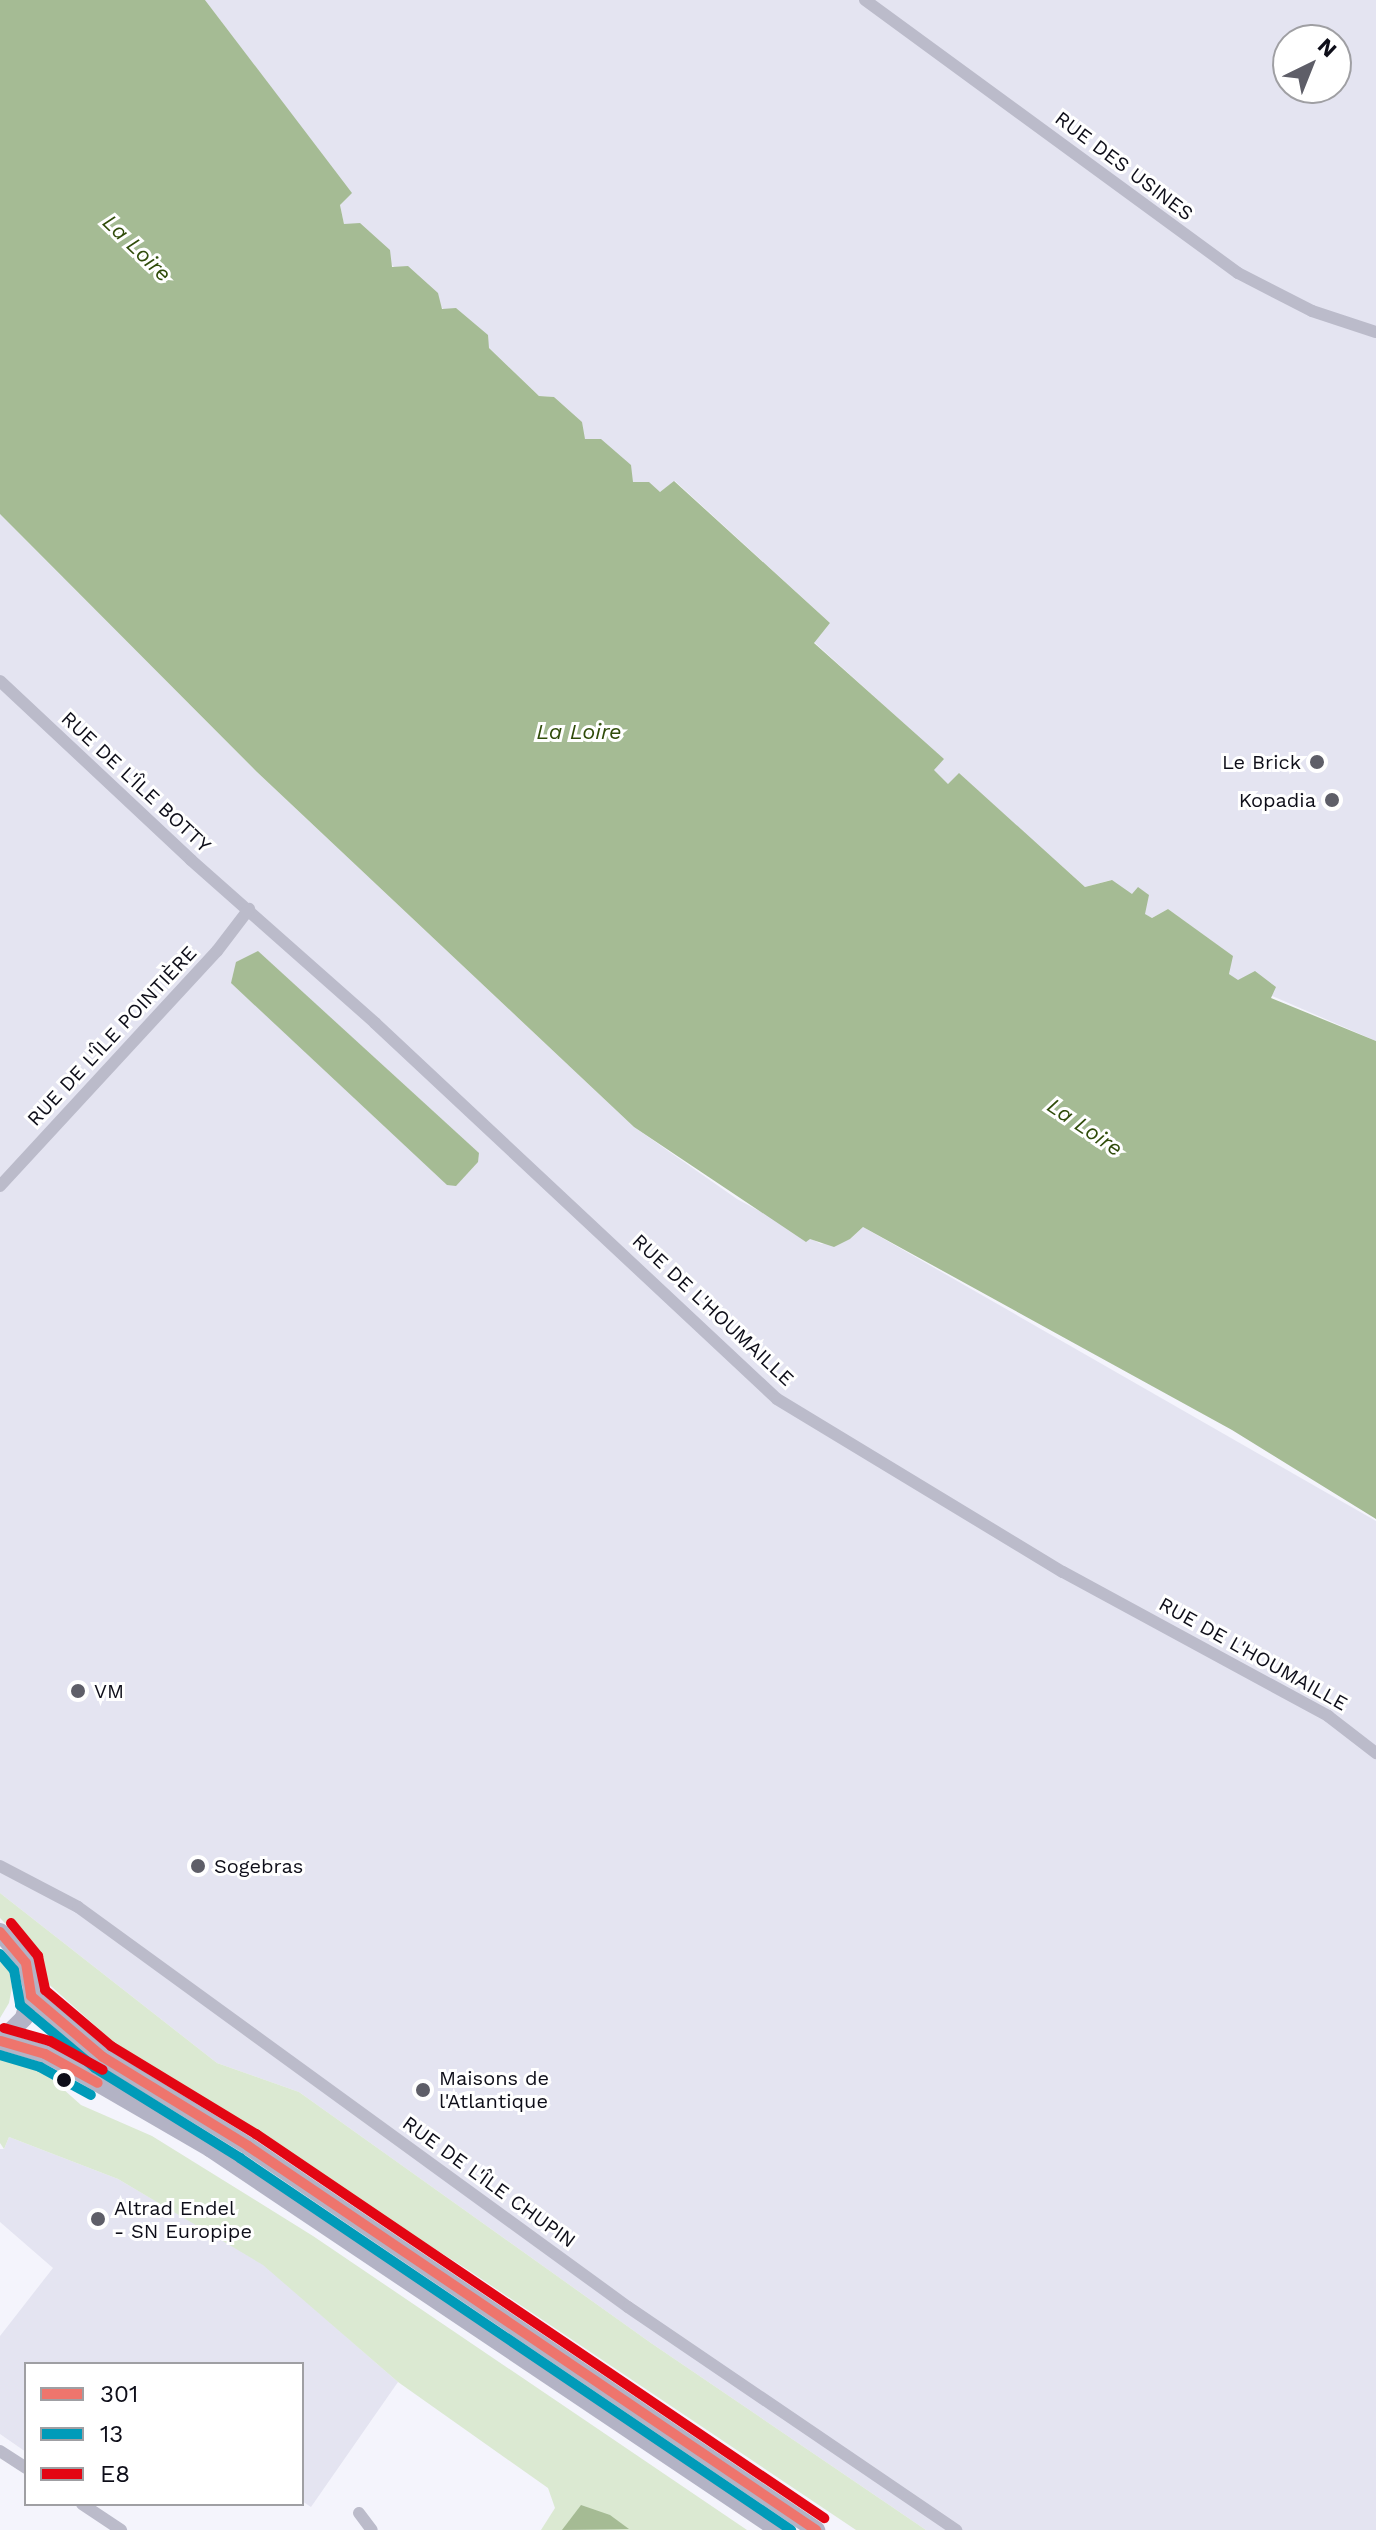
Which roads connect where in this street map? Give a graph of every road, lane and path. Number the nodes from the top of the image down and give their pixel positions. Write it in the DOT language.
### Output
graph roads {
  1 [pos="865,0"];
  2 [pos="1376,332"];
  3 [pos="0,681"];
  4 [pos="249,909"];
  5 [pos="0,1186"];
  6 [pos="1376,1753"];
  7 [pos="0,1866"];
  8 [pos="0,1932"];
  9 [pos="31,1996"];
  10 [pos="1,2042"];
  11 [pos="0,2451"];
  12 [pos="24,2467"];
  13 [pos="85,2506"];
  14 [pos="359,2513"];
  15 [pos="121,2530"];
  16 [pos="372,2530"];
  17 [pos="779,2530"];
  18 [pos="816,2530"];
  19 [pos="956,2530"];
  1 -- 2 [label="street, RUE DES USINES"];
  3 -- 4 [label="street, RUE DE L'ÎLE BOTTY"];
  4 -- 5 [label="street, RUE DE L'ÎLE POINTIÈRE"];
  4 -- 6 [label="street, RUE DE L'HOUMAILLE"];
  7 -- 19 [label="street, RUE DE L'ÎLE CHUPIN"];
  8 -- 9 [label="main road"];
  9 -- 10 [label="main road"];
  9 -- 18 [label="main road"];
  10 -- 17 [label="main road"];
  11 -- 12 [label="street"];
  13 -- 15 [label="street"];
  14 -- 16 [label="street"];
}
